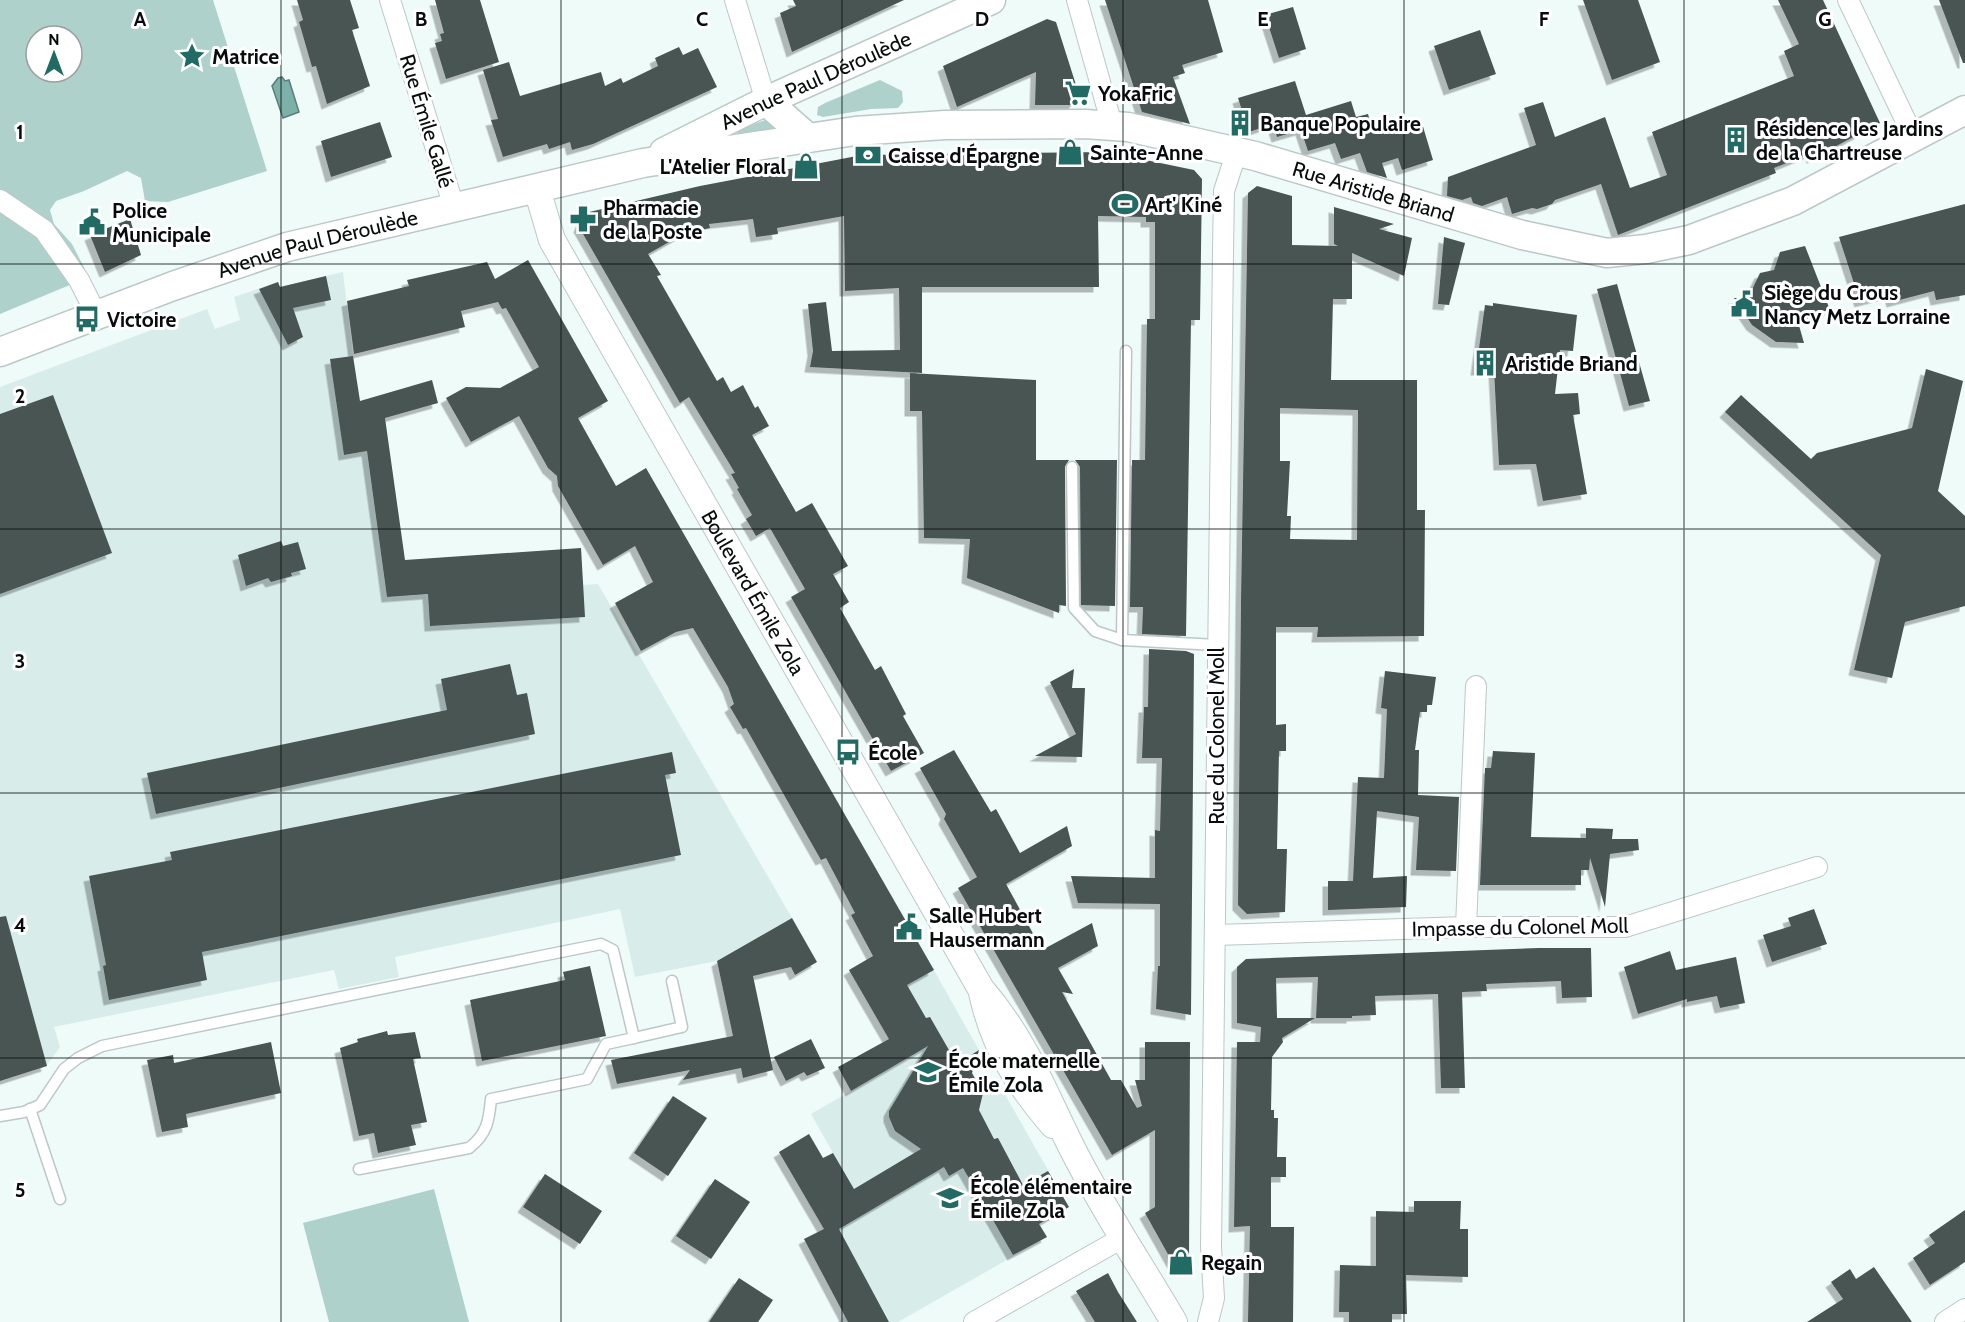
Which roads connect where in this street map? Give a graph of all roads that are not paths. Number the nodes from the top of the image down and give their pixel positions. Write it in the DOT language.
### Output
graph roads {
  1 [pos="390,0"];
  2 [pos="735,0"];
  3 [pos="991,0"];
  4 [pos="1077,0"];
  5 [pos="1848,0"];
  6 [pos="766,101"];
  7 [pos="1965,110"];
  8 [pos="1112,125"];
  9 [pos="808,138"];
  10 [pos="1914,138"];
  11 [pos="1237,151"];
  12 [pos="643,163"];
  13 [pos="537,189"];
  14 [pos="0,200"];
  15 [pos="454,207"];
  16 [pos="97,316"];
  17 [pos="1125,351"];
  18 [pos="0,352"];
  19 [pos="1072,467"];
  20 [pos="1122,640"];
  21 [pos="1217,645"];
  22 [pos="1476,686"];
  23 [pos="1817,867"];
  24 [pos="1466,927"];
  25 [pos="1215,934"];
  26 [pos="672,981"];
  27 [pos="634,1038"];
  28 [pos="30,1109"];
  29 [pos="0,1116"];
  30 [pos="359,1169"];
  31 [pos="60,1199"];
  32 [pos="1124,1237"];
  33 [pos="1965,1309"];
  34 [pos="974,1322"];
  35 [pos="1174,1322"];
  36 [pos="1208,1322"];
  37 [pos="1945,1322"];
  1 -- 15 [label="street, Rue Émile Gallé"];
  2 -- 6 [label="street"];
  3 -- 6 [label="main road, Avenue Paul Déroulède"];
  4 -- 8 [label="street"];
  5 -- 10 [label="street"];
  6 -- 9 [label="main road"];
  6 -- 12 [label="main road, Avenue Paul Déroulède"];
  7 -- 10 [label="main road, Rue Aristide Briand"];
  8 -- 9 [label="main road, Rue Aristide Briand"];
  8 -- 11 [label="main road, Rue Aristide Briand"];
  9 -- 12 [label="main road, Avenue Paul Déroulède"];
  10 -- 11 [label="main road, Rue Aristide Briand"];
  11 -- 21 [label="street, Rue du Colonel Moll"];
  12 -- 13 [label="main road, Avenue Paul Déroulède"];
  13 -- 15 [label="main road, Avenue Paul Déroulède"];
  13 -- 32 [label="street, Boulevard Émile Zola"];
  14 -- 16 [label="street"];
  15 -- 16 [label="main road, Avenue Paul Déroulède"];
  16 -- 18 [label="main road, Avenue Paul Déroulède"];
  17 -- 20 [label="lane"];
  19 -- 20 [label="lane"];
  20 -- 21 [label="lane"];
  21 -- 25 [label="street, Rue du Colonel Moll"];
  22 -- 24 [label="street"];
  23 -- 24 [label="street, Impasse du Colonel Moll"];
  24 -- 25 [label="street, Impasse du Colonel Moll"];
  25 -- 36 [label="street, Rue du Colonel Moll"];
  26 -- 27 [label="lane"];
  27 -- 28 [label="lane"];
  27 -- 30 [label="lane"];
  28 -- 29 [label="lane"];
  28 -- 31 [label="lane"];
  32 -- 34 [label="street"];
  32 -- 35 [label="street, Boulevard Émile Zola"];
  33 -- 37 [label="street"];
}
